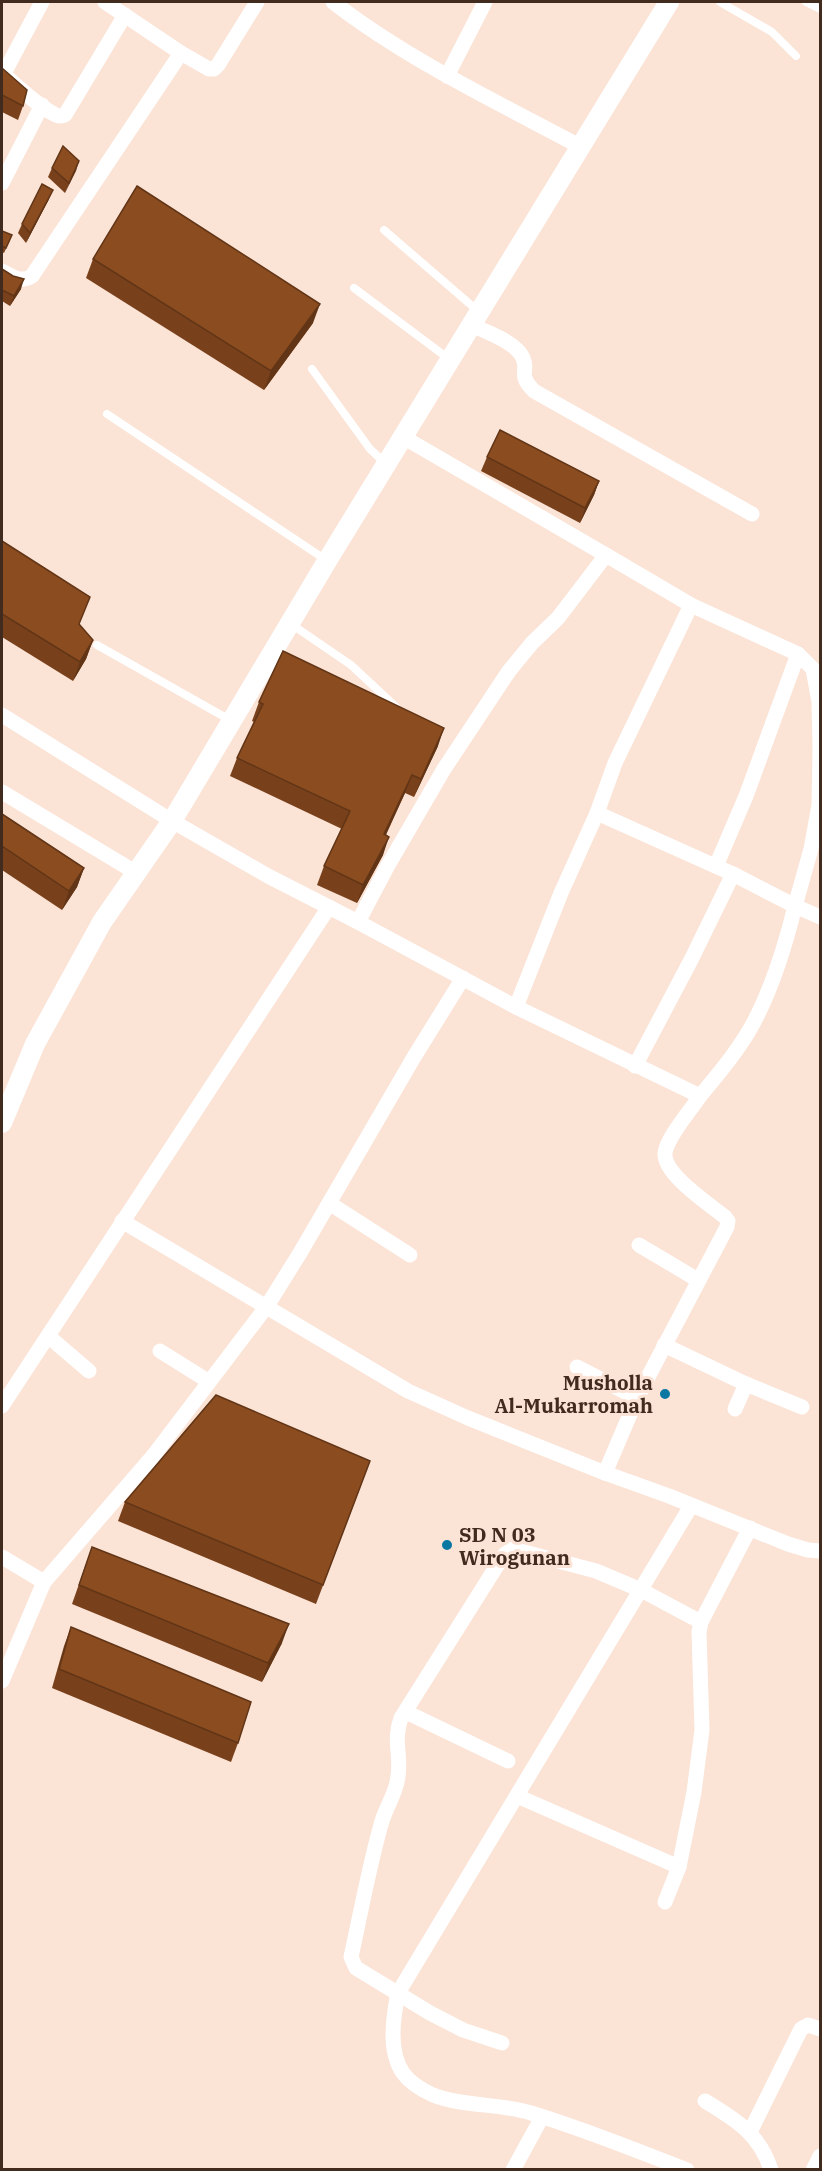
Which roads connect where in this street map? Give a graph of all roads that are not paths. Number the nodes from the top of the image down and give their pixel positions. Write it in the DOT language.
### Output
graph roads {
  1 [pos="42,2"];
  2 [pos="105,2"];
  3 [pos="257,2"];
  4 [pos="333,2"];
  5 [pos="485,2"];
  6 [pos="669,2"];
  7 [pos="720,2"];
  8 [pos="806,2"];
  9 [pos="820,9"];
  10 [pos="125,15"];
  11 [pos="181,53"];
  12 [pos="796,56"];
  13 [pos="2,74"];
  14 [pos="447,76"];
  15 [pos="42,105"];
  16 [pos="581,147"];
  17 [pos="2,183"];
  18 [pos="384,230"];
  19 [pos="2,271"];
  20 [pos="354,288"];
  21 [pos="475,318"];
  22 [pos="450,360"];
  23 [pos="312,369"];
  24 [pos="107,414"];
  25 [pos="403,437"];
  26 [pos="387,465"];
  27 [pos="752,514"];
  28 [pos="606,555"];
  29 [pos="327,561"];
  30 [pos="691,605"];
  31 [pos="290,624"];
  32 [pos="97,645"];
  33 [pos="798,654"];
  34 [pos="406,714"];
  35 [pos="2,715"];
  36 [pos="231,721"];
  37 [pos="2,792"];
  38 [pos="597,813"];
  39 [pos="172,821"];
  40 [pos="716,866"];
  41 [pos="135,872"];
  42 [pos="733,874"];
  43 [pos="328,907"];
  44 [pos="807,912"];
  45 [pos="358,922"];
  46 [pos="463,978"];
  47 [pos="516,1007"];
  48 [pos="635,1066"];
  49 [pos="700,1096"];
  50 [pos="2,1123"];
  51 [pos="329,1203"];
  52 [pos="122,1221"];
  53 [pos="639,1245"];
  54 [pos="410,1255"];
  55 [pos="698,1280"];
  56 [pos="267,1306"];
  57 [pos="48,1336"];
  58 [pos="664,1345"];
  59 [pos="160,1351"];
  60 [pos="577,1367"];
  61 [pos="88,1371"];
  62 [pos="208,1381"];
  63 [pos="746,1384"];
  64 [pos="637,1398"];
  65 [pos="2,1406"];
  66 [pos="802,1407"];
  67 [pos="735,1409"];
  68 [pos="605,1473"];
  69 [pos="691,1506"];
  70 [pos="750,1528"];
  71 [pos="820,1551"];
  72 [pos="2,1557"];
  73 [pos="44,1582"];
  74 [pos="641,1590"];
  75 [pos="701,1622"];
  76 [pos="2,1681"];
  77 [pos="406,1712"];
  78 [pos="508,1761"];
  79 [pos="517,1796"];
  80 [pos="679,1867"];
  81 [pos="665,1902"];
  82 [pos="398,1993"];
  83 [pos="820,2029"];
  84 [pos="501,2043"];
  85 [pos="705,2101"];
  86 [pos="542,2117"];
  87 [pos="750,2132"];
  88 [pos="820,2156"];
  89 [pos="513,2169"];
  90 [pos="687,2169"];
  91 [pos="771,2169"];
  92 [pos="813,2169"];
  1 -- 13 [label="street"];
  2 -- 10 [label="street"];
  3 -- 11 [label="street"];
  4 -- 14 [label="street"];
  5 -- 14 [label="street"];
  6 -- 16 [label="street"];
  7 -- 12 [label="lane"];
  8 -- 9 [label="lane"];
  10 -- 11 [label="street"];
  10 -- 15 [label="street"];
  11 -- 19 [label="street"];
  13 -- 15 [label="street"];
  14 -- 16 [label="street"];
  15 -- 17 [label="street"];
  16 -- 21 [label="street"];
  18 -- 21 [label="lane"];
  20 -- 22 [label="lane"];
  21 -- 22 [label="street"];
  21 -- 27 [label="street"];
  22 -- 25 [label="street"];
  23 -- 26 [label="lane"];
  24 -- 29 [label="lane"];
  25 -- 26 [label="street"];
  25 -- 28 [label="street"];
  26 -- 29 [label="street"];
  28 -- 30 [label="street"];
  28 -- 45 [label="street"];
  29 -- 31 [label="street"];
  30 -- 33 [label="street"];
  30 -- 38 [label="street"];
  31 -- 34 [label="lane"];
  31 -- 36 [label="street"];
  32 -- 36 [label="lane"];
  33 -- 40 [label="street"];
  33 -- 44 [label="street"];
  35 -- 39 [label="street"];
  36 -- 39 [label="street"];
  37 -- 41 [label="street"];
  38 -- 40 [label="street"];
  38 -- 47 [label="street"];
  39 -- 41 [label="street"];
  39 -- 43 [label="street"];
  40 -- 42 [label="street"];
  41 -- 50 [label="street"];
  42 -- 44 [label="street"];
  42 -- 48 [label="street"];
  43 -- 45 [label="street"];
  43 -- 52 [label="street"];
  44 -- 49 [label="street"];
  45 -- 46 [label="street"];
  46 -- 47 [label="street"];
  46 -- 51 [label="street"];
  47 -- 48 [label="street"];
  48 -- 49 [label="street"];
  49 -- 55 [label="street"];
  51 -- 54 [label="street"];
  51 -- 56 [label="street"];
  52 -- 56 [label="street"];
  52 -- 57 [label="street"];
  53 -- 55 [label="street"];
  55 -- 58 [label="street"];
  56 -- 62 [label="street"];
  56 -- 68 [label="street"];
  57 -- 61 [label="street"];
  57 -- 65 [label="street"];
  58 -- 63 [label="street"];
  58 -- 64 [label="street"];
  59 -- 62 [label="street"];
  60 -- 64 [label="street"];
  62 -- 73 [label="street"];
  63 -- 66 [label="street"];
  63 -- 67 [label="street"];
  64 -- 68 [label="street"];
  68 -- 69 [label="street"];
  69 -- 70 [label="street"];
  69 -- 74 [label="street"];
  70 -- 71 [label="street"];
  70 -- 75 [label="street"];
  72 -- 73 [label="street"];
  73 -- 76 [label="street"];
  74 -- 75 [label="street"];
  74 -- 77 [label="street"];
  74 -- 79 [label="street"];
  75 -- 80 [label="street"];
  77 -- 78 [label="street"];
  77 -- 82 [label="street"];
  79 -- 80 [label="street"];
  79 -- 82 [label="street"];
  80 -- 81 [label="street"];
  82 -- 84 [label="street"];
  82 -- 86 [label="street"];
  83 -- 87 [label="street"];
  85 -- 87 [label="street"];
  86 -- 89 [label="street"];
  86 -- 90 [label="street"];
  87 -- 91 [label="street"];
  88 -- 92 [label="street"];
}
